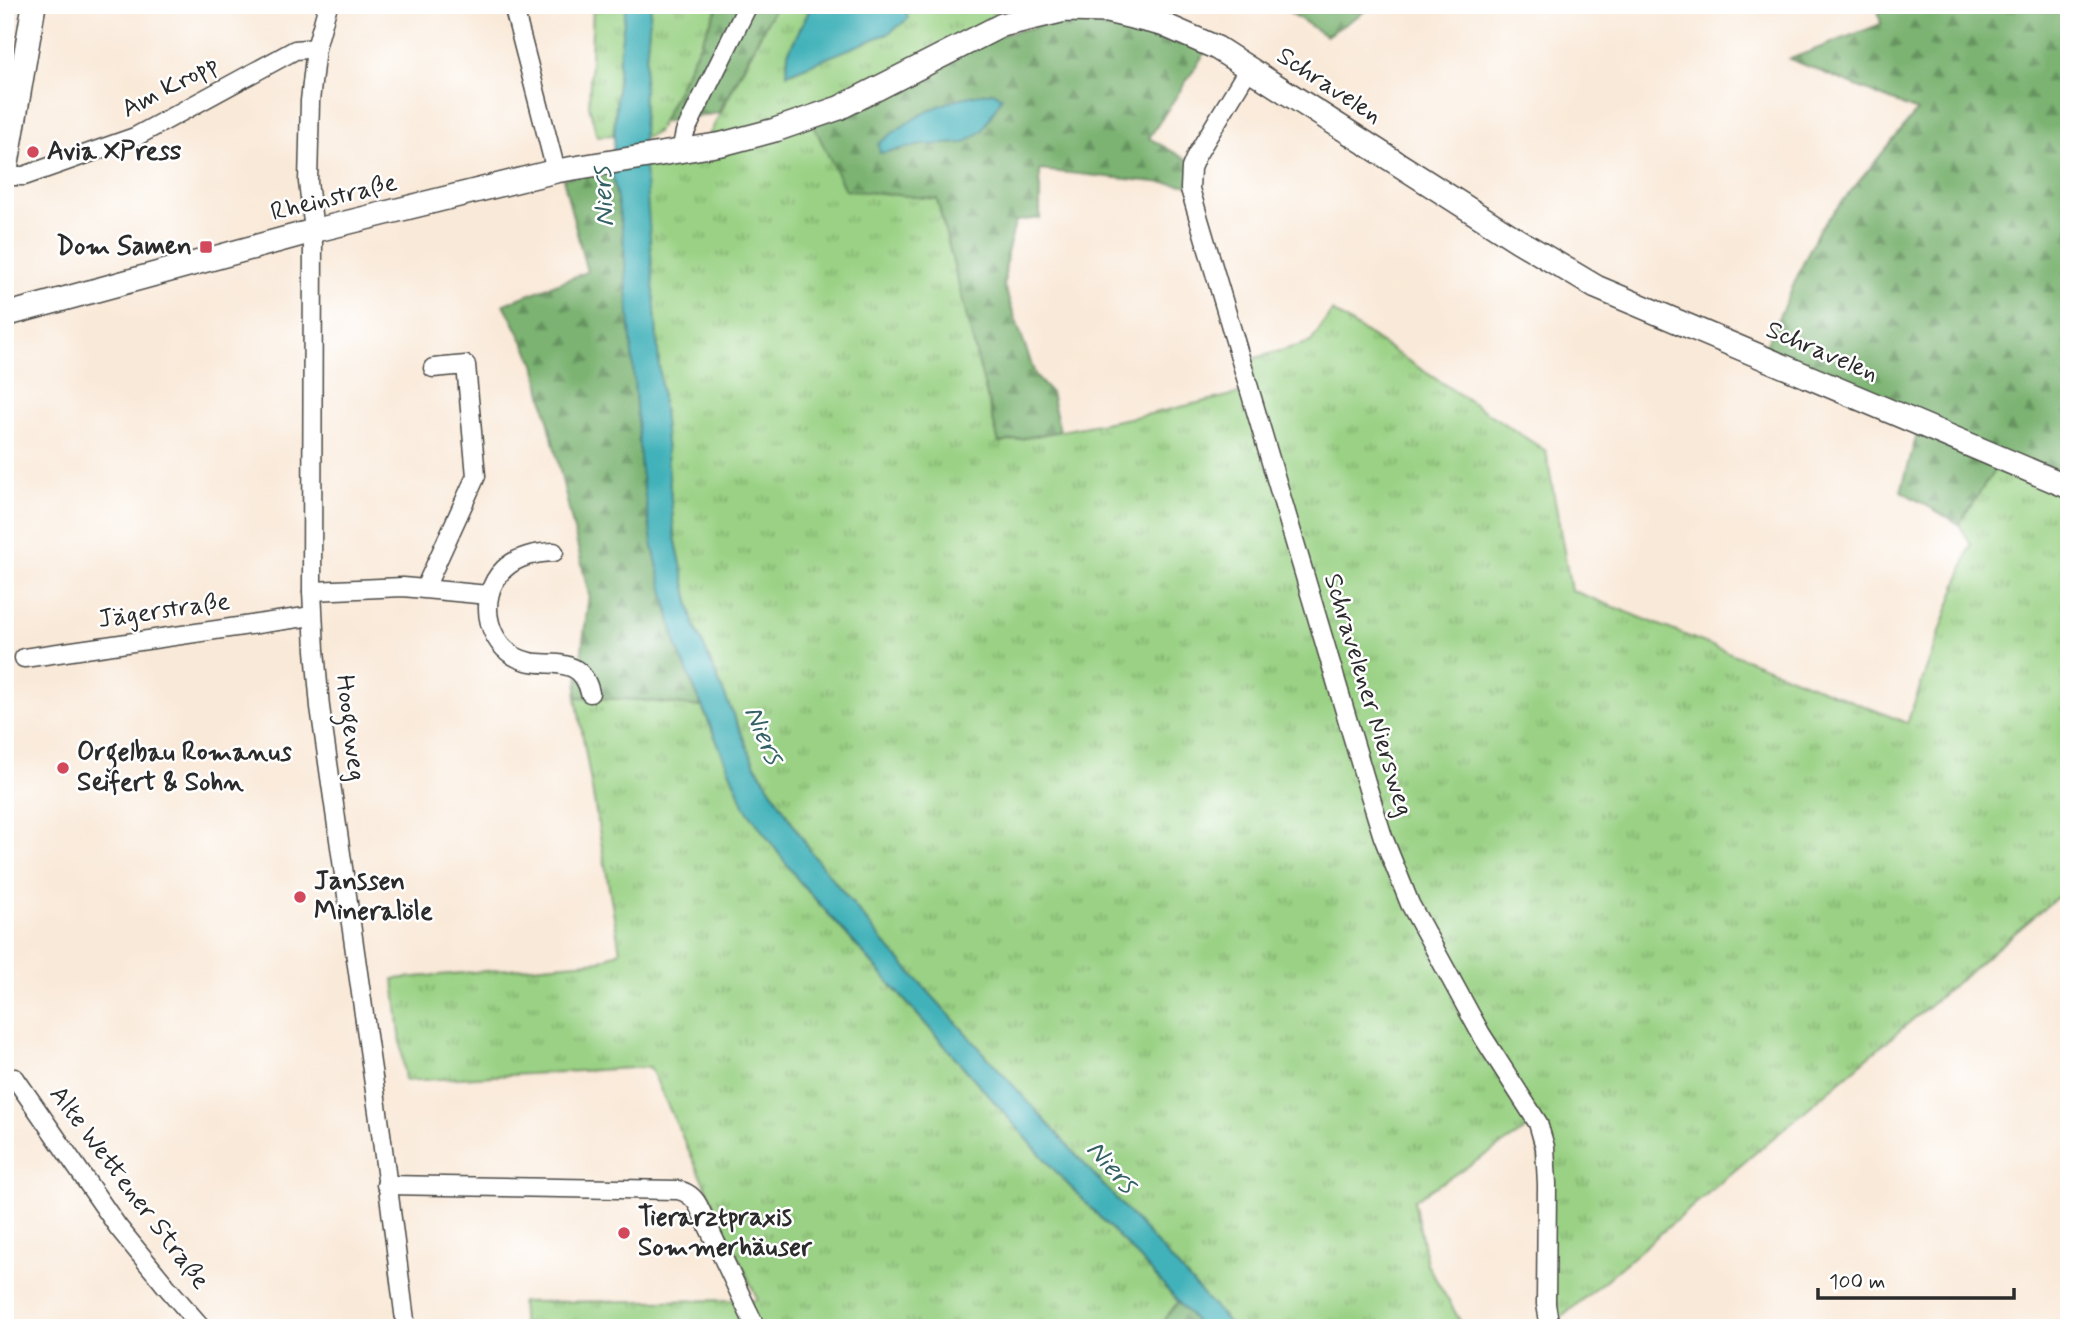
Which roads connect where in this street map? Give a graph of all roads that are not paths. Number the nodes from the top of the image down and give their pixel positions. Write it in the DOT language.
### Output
graph roads {
  1 [pos="34,5"];
  2 [pos="328,5"];
  3 [pos="513,5"];
  4 [pos="748,5"];
  5 [pos="1065,8"];
  6 [pos="316,48"];
  7 [pos="1249,68"];
  8 [pos="671,153"];
  9 [pos="556,171"];
  10 [pos="5,176"];
  11 [pos="313,231"];
  12 [pos="5,295"];
  13 [pos="15,313"];
  14 [pos="433,368"];
  15 [pos="2069,486"];
  16 [pos="554,552"];
  17 [pos="425,588"];
  18 [pos="312,591"];
  19 [pos="488,595"];
  20 [pos="312,616"];
  21 [pos="24,658"];
  22 [pos="590,693"];
  23 [pos="15,1078"];
  24 [pos="386,1185"];
  25 [pos="202,1328"];
  26 [pos="406,1328"];
  27 [pos="756,1328"];
  28 [pos="1550,1328"];
  1 -- 10 [label="main road"];
  2 -- 6 [label="street, Hoogeweg"];
  3 -- 9 [label="street"];
  4 -- 8 [label="street"];
  5 -- 7 [label="main road, Schravelen"];
  5 -- 8 [label="main road, Schravelen"];
  6 -- 10 [label="street, Am Kropp"];
  6 -- 11 [label="street, Hoogeweg"];
  7 -- 15 [label="main road, Schravelen"];
  7 -- 28 [label="street, Schravelener Niersweg"];
  8 -- 9 [label="main road, Rheinstraße"];
  9 -- 11 [label="main road, Rheinstraße"];
  11 -- 13 [label="main road, Rheinstraße"];
  11 -- 18 [label="street, Hoogeweg"];
  12 -- 13 [label="main road"];
  14 -- 17 [label="street"];
  16 -- 19 [label="street"];
  17 -- 18 [label="street"];
  17 -- 19 [label="street"];
  18 -- 20 [label="street, Hoogeweg"];
  19 -- 22 [label="street"];
  20 -- 21 [label="street, Jägerstraße"];
  20 -- 24 [label="street, Hoogeweg"];
  23 -- 25 [label="street, Alte Wettener Straße"];
  24 -- 26 [label="street, Hoogeweg"];
  24 -- 27 [label="street"];
}
